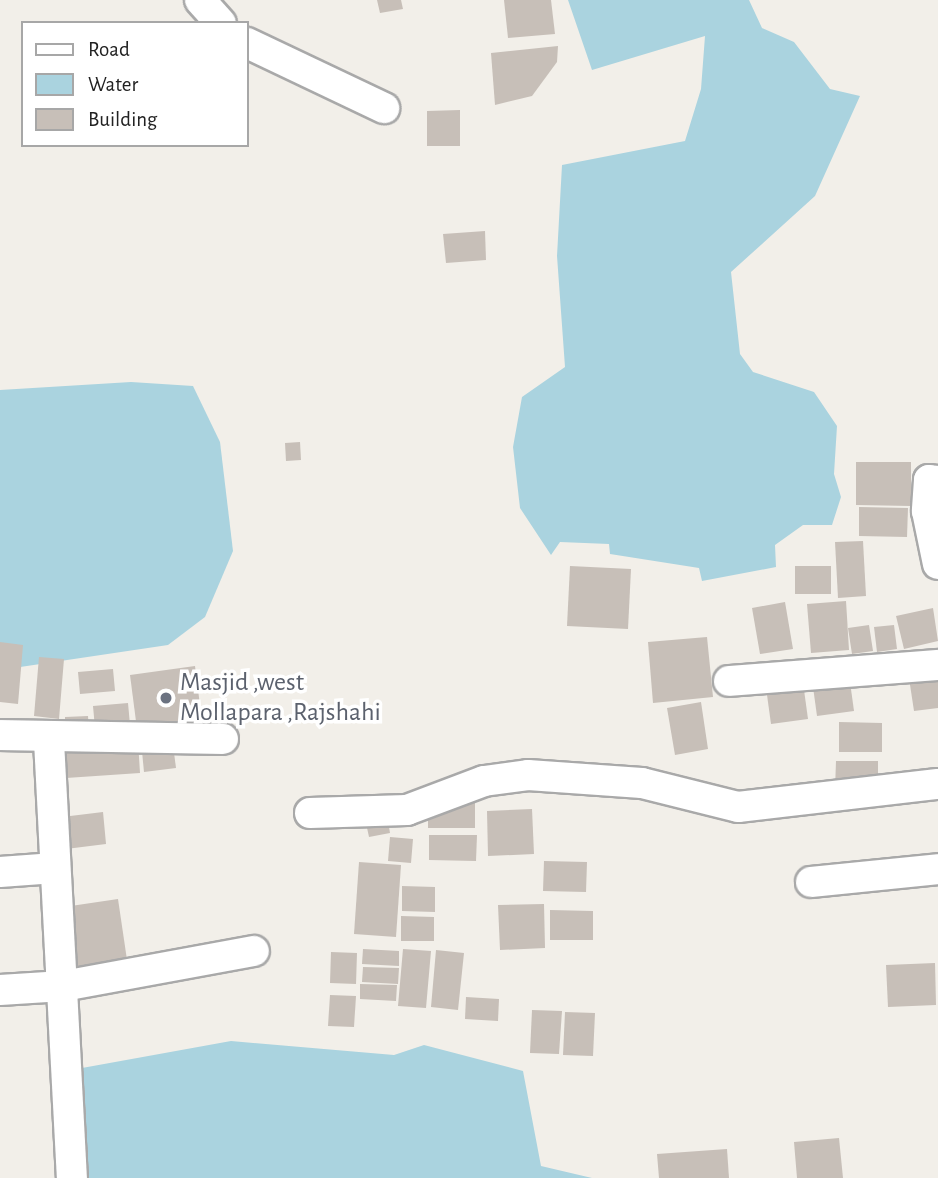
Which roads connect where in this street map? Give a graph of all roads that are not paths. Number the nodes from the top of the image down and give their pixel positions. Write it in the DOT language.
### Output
graph roads {
  1 [pos="200,0"];
  2 [pos="219,21"];
  3 [pos="248,43"];
  4 [pos="384,108"];
  5 [pos="938,481"];
  6 [pos="938,564"];
  7 [pos="938,665"];
  8 [pos="729,681"];
  9 [pos="0,736"];
  10 [pos="223,739"];
  11 [pos="49,741"];
  12 [pos="938,784"];
  13 [pos="310,813"];
  14 [pos="55,868"];
  15 [pos="938,869"];
  16 [pos="0,872"];
  17 [pos="811,881"];
  18 [pos="254,951"];
  19 [pos="63,986"];
  20 [pos="0,990"];
  21 [pos="72,1178"];
  1 -- 2 [label="street"];
  3 -- 4 [label="street"];
  5 -- 6 [label="street"];
  7 -- 8 [label="street"];
  9 -- 11 [label="street"];
  10 -- 11 [label="street"];
  11 -- 14 [label="street"];
  12 -- 13 [label="street"];
  14 -- 16 [label="street"];
  14 -- 19 [label="street"];
  15 -- 17 [label="street"];
  18 -- 19 [label="street"];
  19 -- 20 [label="street"];
  19 -- 21 [label="street"];
}
